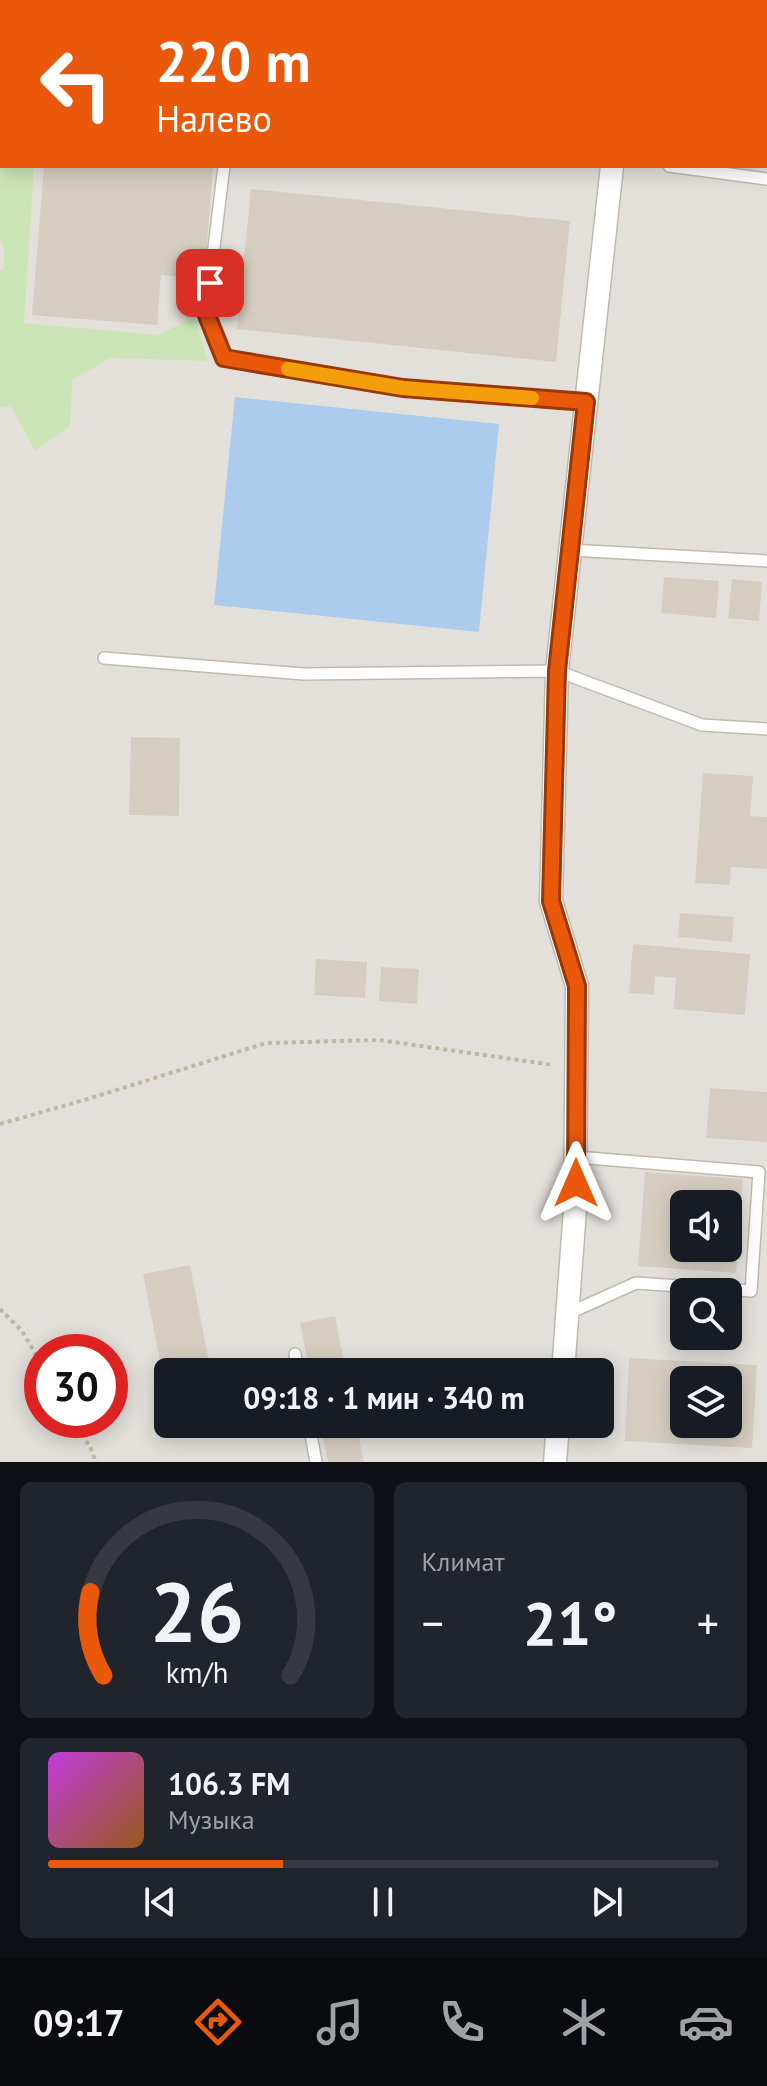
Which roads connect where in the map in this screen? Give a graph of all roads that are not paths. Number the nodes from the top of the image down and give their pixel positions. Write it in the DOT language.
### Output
graph roads {
  1 [pos="224,168"];
  2 [pos="612,168"];
  3 [pos="684,168"];
  4 [pos="767,179"];
  5 [pos="586,402"];
  6 [pos="570,550"];
  7 [pos="767,561"];
  8 [pos="104,658"];
  9 [pos="557,671"];
  10 [pos="767,729"];
  11 [pos="576,1157"];
  12 [pos="567,1314"];
  13 [pos="295,1354"];
  14 [pos="296,1358"];
  15 [pos="564,1358"];
  16 [pos="312,1438"];
  17 [pos="557,1438"];
  18 [pos="316,1462"];
  19 [pos="555,1462"];
  1 -- 5 [label="lane"];
  2 -- 5 [label="street"];
  3 -- 4 [label="lane"];
  5 -- 6 [label="street"];
  6 -- 7 [label="lane"];
  6 -- 9 [label="street"];
  8 -- 9 [label="lane"];
  9 -- 10 [label="lane"];
  9 -- 11 [label="street"];
  11 -- 12 [label="street"];
  11 -- 12 [label="lane"];
  12 -- 15 [label="street"];
  13 -- 14 [label="lane"];
  16 -- 18 [label="lane"];
  17 -- 19 [label="street"];
}
